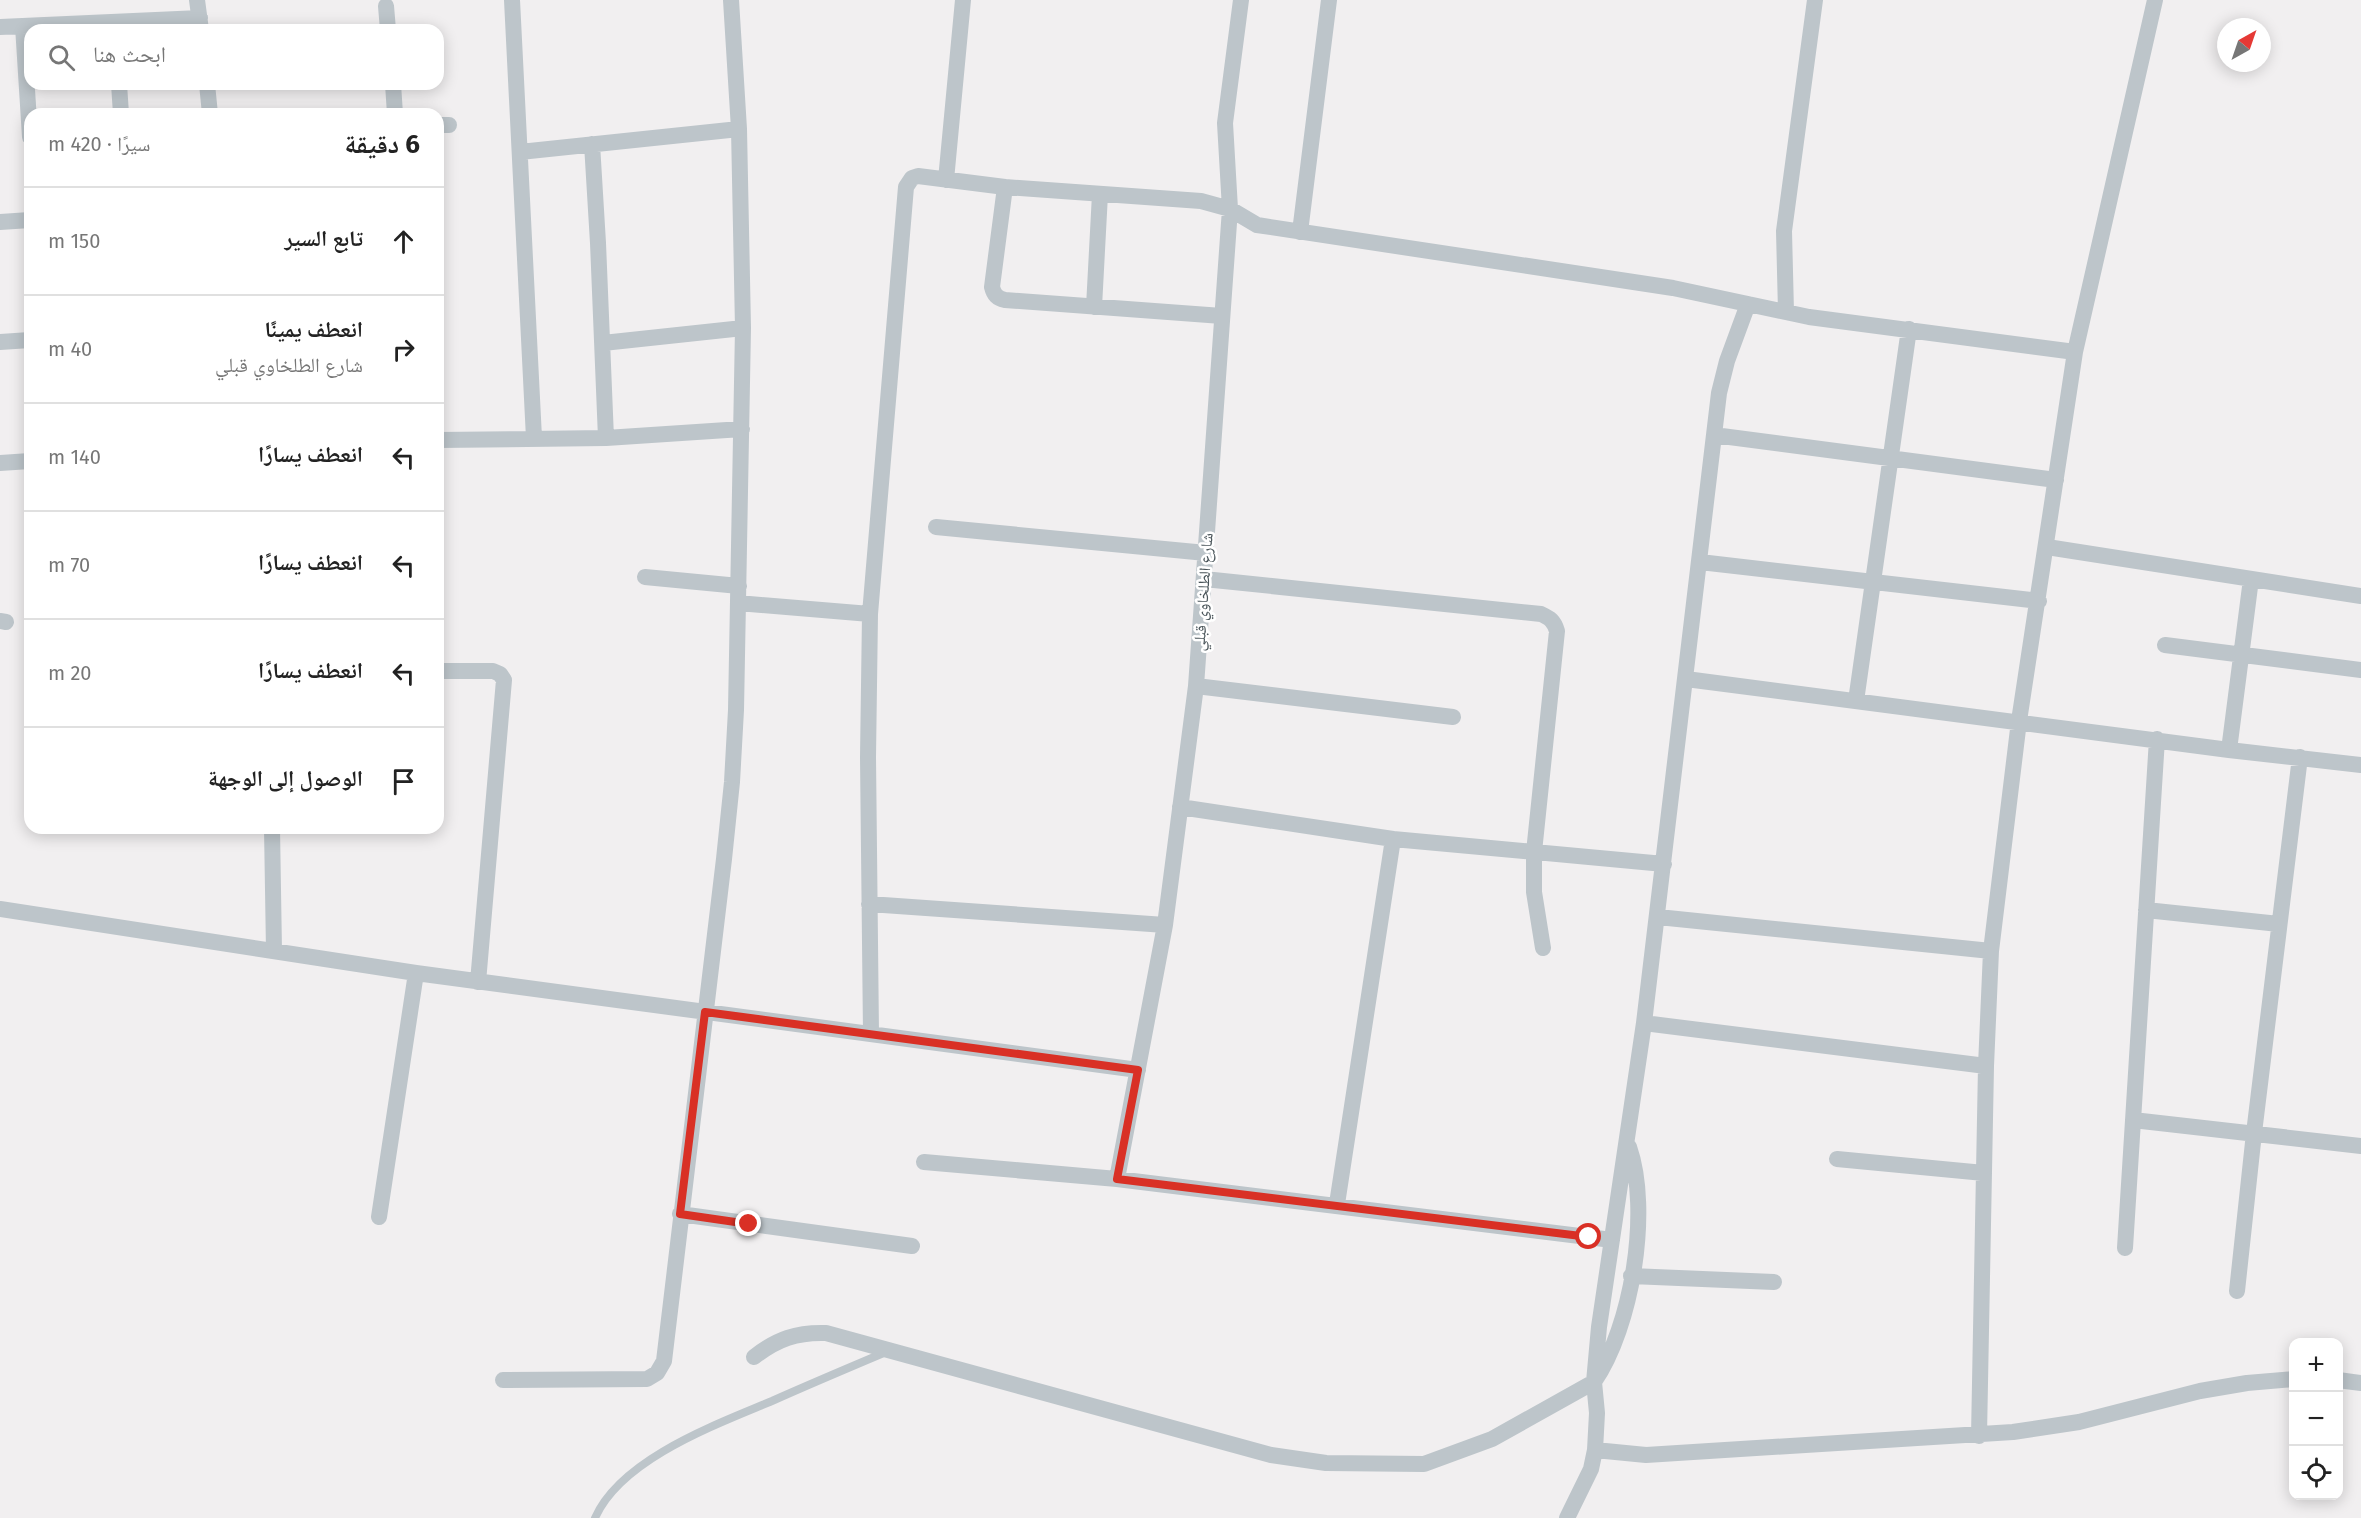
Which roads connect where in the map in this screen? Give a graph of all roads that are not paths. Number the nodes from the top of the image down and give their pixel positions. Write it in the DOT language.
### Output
graph roads {
  1 [pos="197,0"];
  2 [pos="512,0"];
  3 [pos="731,0"];
  4 [pos="963,0"];
  5 [pos="1241,0"];
  6 [pos="1329,0"];
  7 [pos="1815,0"];
  8 [pos="2155,0"];
  9 [pos="386,6"];
  10 [pos="200,24"];
  11 [pos="388,24"];
  12 [pos="22,26"];
  13 [pos="0,27"];
  14 [pos="24,54"];
  15 [pos="27,90"];
  16 [pos="119,90"];
  17 [pos="208,90"];
  18 [pos="393,90"];
  19 [pos="28,108"];
  20 [pos="121,108"];
  21 [pos="209,108"];
  22 [pos="395,108"];
  23 [pos="739,129"];
  24 [pos="592,144"];
  25 [pos="520,152"];
  26 [pos="946,180"];
  27 [pos="1005,187"];
  28 [pos="1100,194"];
  29 [pos="1230,209"];
  30 [pos="24,220"];
  31 [pos="0,222"];
  32 [pos="1300,232"];
  33 [pos="1748,304"];
  34 [pos="1094,307"];
  35 [pos="1786,312"];
  36 [pos="1222,316"];
  37 [pos="744,328"];
  38 [pos="1909,328"];
  39 [pos="24,340"];
  40 [pos="0,342"];
  41 [pos="603,343"];
  42 [pos="2076,352"];
  43 [pos="742,429"];
  44 [pos="1714,435"];
  45 [pos="534,438"];
  46 [pos="606,438"];
  47 [pos="444,440"];
  48 [pos="1891,458"];
  49 [pos="24,461"];
  50 [pos="0,463"];
  51 [pos="2056,480"];
  52 [pos="936,527"];
  53 [pos="2047,547"];
  54 [pos="1206,553"];
  55 [pos="1700,562"];
  56 [pos="645,578"];
  57 [pos="1204,579"];
  58 [pos="2251,579"];
  59 [pos="1873,582"];
  60 [pos="739,586"];
  61 [pos="2361,596"];
  62 [pos="2038,600"];
  63 [pos="738,603"];
  64 [pos="870,614"];
  65 [pos="2165,645"];
  66 [pos="2241,655"];
  67 [pos="2361,670"];
  68 [pos="444,671"];
  69 [pos="1686,679"];
  70 [pos="1196,686"];
  71 [pos="1856,700"];
  72 [pos="1453,717"];
  73 [pos="2019,721"];
  74 [pos="2157,739"];
  75 [pos="2229,750"];
  76 [pos="2300,757"];
  77 [pos="2361,765"];
  78 [pos="1180,807"];
  79 [pos="272,834"];
  80 [pos="1393,840"];
  81 [pos="1534,852"];
  82 [pos="1664,864"];
  83 [pos="869,904"];
  84 [pos="0,909"];
  85 [pos="2146,910"];
  86 [pos="1658,917"];
  87 [pos="2279,924"];
  88 [pos="1165,925"];
  89 [pos="1543,948"];
  90 [pos="274,951"];
  91 [pos="1992,951"];
  92 [pos="416,973"];
  93 [pos="478,982"];
  94 [pos="705,1012"];
  95 [pos="1644,1023"];
  96 [pos="871,1034"];
  97 [pos="1986,1066"];
  98 [pos="1138,1070"];
  99 [pos="2133,1120"];
  100 [pos="2253,1132"];
  101 [pos="1627,1141"];
  102 [pos="2361,1146"];
  103 [pos="1837,1159"];
  104 [pos="924,1162"];
  105 [pos="1984,1173"];
  106 [pos="1117,1179"];
  107 [pos="1337,1204"];
  108 [pos="680,1214"];
  109 [pos="379,1218"];
  110 [pos="1612,1240"];
  111 [pos="912,1246"];
  112 [pos="2125,1248"];
  113 [pos="1631,1276"];
  114 [pos="1774,1282"];
  115 [pos="2237,1291"];
  116 [pos="889,1350"];
  117 [pos="754,1357"];
  118 [pos="2289,1379"];
  119 [pos="503,1380"];
  120 [pos="2343,1381"];
  121 [pos="1594,1382"];
  122 [pos="2361,1383"];
  123 [pos="1980,1436"];
  124 [pos="1595,1450"];
  125 [pos="595,1518"];
  126 [pos="1567,1518"];
  1 -- 10 [label="street"];
  2 -- 25 [label="street"];
  3 -- 23 [label="street"];
  4 -- 26 [label="street"];
  5 -- 29 [label="street, شارع الطلخاوي قبلي"];
  6 -- 32 [label="street"];
  7 -- 35 [label="street"];
  8 -- 42 [label="street"];
  9 -- 11 [label="street"];
  12 -- 13 [label="street"];
  12 -- 14 [label="street"];
  15 -- 19 [label="street"];
  16 -- 20 [label="street"];
  17 -- 21 [label="street"];
  18 -- 22 [label="street"];
  23 -- 24 [label="street"];
  23 -- 37 [label="street"];
  24 -- 25 [label="street"];
  24 -- 41 [label="street"];
  25 -- 45 [label="street"];
  26 -- 27 [label="street"];
  26 -- 64 [label="street"];
  27 -- 28 [label="street"];
  27 -- 34 [label="street"];
  28 -- 29 [label="street"];
  28 -- 34 [label="street"];
  29 -- 32 [label="street"];
  29 -- 36 [label="street, شارع الطلخاوي قبلي"];
  30 -- 31 [label="street"];
  32 -- 33 [label="street"];
  33 -- 35 [label="street"];
  33 -- 44 [label="street"];
  34 -- 36 [label="street"];
  35 -- 38 [label="street"];
  36 -- 54 [label="street, شارع الطلخاوي قبلي"];
  37 -- 41 [label="street"];
  37 -- 43 [label="street"];
  38 -- 42 [label="street"];
  38 -- 48 [label="street"];
  39 -- 40 [label="street"];
  41 -- 46 [label="street"];
  42 -- 51 [label="street"];
  43 -- 46 [label="street"];
  43 -- 60 [label="street"];
  44 -- 48 [label="street"];
  44 -- 55 [label="street"];
  45 -- 46 [label="street"];
  45 -- 47 [label="street"];
  48 -- 51 [label="street"];
  48 -- 59 [label="street"];
  49 -- 50 [label="street"];
  51 -- 53 [label="street"];
  52 -- 54 [label="street"];
  53 -- 58 [label="street"];
  53 -- 62 [label="street"];
  54 -- 57 [label="street, شارع الطلخاوي قبلي"];
  55 -- 59 [label="street"];
  55 -- 69 [label="street"];
  56 -- 60 [label="street"];
  57 -- 70 [label="street, شارع الطلخاوي قبلي"];
  57 -- 81 [label="street"];
  58 -- 61 [label="street"];
  58 -- 66 [label="street"];
  59 -- 62 [label="street"];
  59 -- 71 [label="street"];
  60 -- 63 [label="street"];
  62 -- 73 [label="street"];
  63 -- 64 [label="street"];
  63 -- 94 [label="street"];
  64 -- 83 [label="street"];
  65 -- 66 [label="street"];
  66 -- 67 [label="street"];
  66 -- 75 [label="street"];
  68 -- 93 [label="street"];
  69 -- 71 [label="street"];
  69 -- 82 [label="street"];
  70 -- 72 [label="street"];
  70 -- 78 [label="street, شارع الطلخاوي قبلي"];
  71 -- 73 [label="street"];
  73 -- 74 [label="street"];
  73 -- 91 [label="street"];
  74 -- 75 [label="street"];
  74 -- 85 [label="street"];
  75 -- 76 [label="street"];
  76 -- 77 [label="street"];
  76 -- 87 [label="street"];
  78 -- 80 [label="street"];
  78 -- 88 [label="street, شارع الطلخاوي قبلي"];
  79 -- 90 [label="street"];
  80 -- 81 [label="street"];
  80 -- 107 [label="street"];
  81 -- 82 [label="street"];
  81 -- 89 [label="street"];
  82 -- 86 [label="street"];
  83 -- 88 [label="street"];
  83 -- 96 [label="street"];
  84 -- 90 [label="street"];
  85 -- 87 [label="street"];
  85 -- 99 [label="street"];
  86 -- 91 [label="street"];
  86 -- 95 [label="street"];
  87 -- 100 [label="street"];
  88 -- 98 [label="street, شارع الطلخاوي قبلي"];
  90 -- 92 [label="street"];
  91 -- 97 [label="street"];
  92 -- 93 [label="street"];
  92 -- 109 [label="street"];
  93 -- 94 [label="street"];
  94 -- 96 [label="street"];
  94 -- 108 [label="street"];
  95 -- 97 [label="street"];
  95 -- 101 [label="street"];
  96 -- 98 [label="street"];
  97 -- 105 [label="street"];
  98 -- 106 [label="street, شارع الطلخاوي قبلي"];
  99 -- 100 [label="street"];
  99 -- 112 [label="street"];
  100 -- 102 [label="street"];
  100 -- 115 [label="street"];
  101 -- 110 [label="street"];
  101 -- 113 [label="street"];
  103 -- 105 [label="street"];
  104 -- 106 [label="street"];
  105 -- 123 [label="street"];
  106 -- 107 [label="street"];
  107 -- 110 [label="street"];
  108 -- 111 [label="street"];
  108 -- 119 [label="street"];
  110 -- 121 [label="street"];
  113 -- 114 [label="street"];
  113 -- 121 [label="street"];
  116 -- 117 [label="street"];
  116 -- 121 [label="street"];
  116 -- 125 [label="lane"];
  118 -- 123 [label="street"];
  120 -- 122 [label="street"];
  121 -- 124 [label="street"];
  123 -- 124 [label="street"];
  124 -- 126 [label="street"];
}
